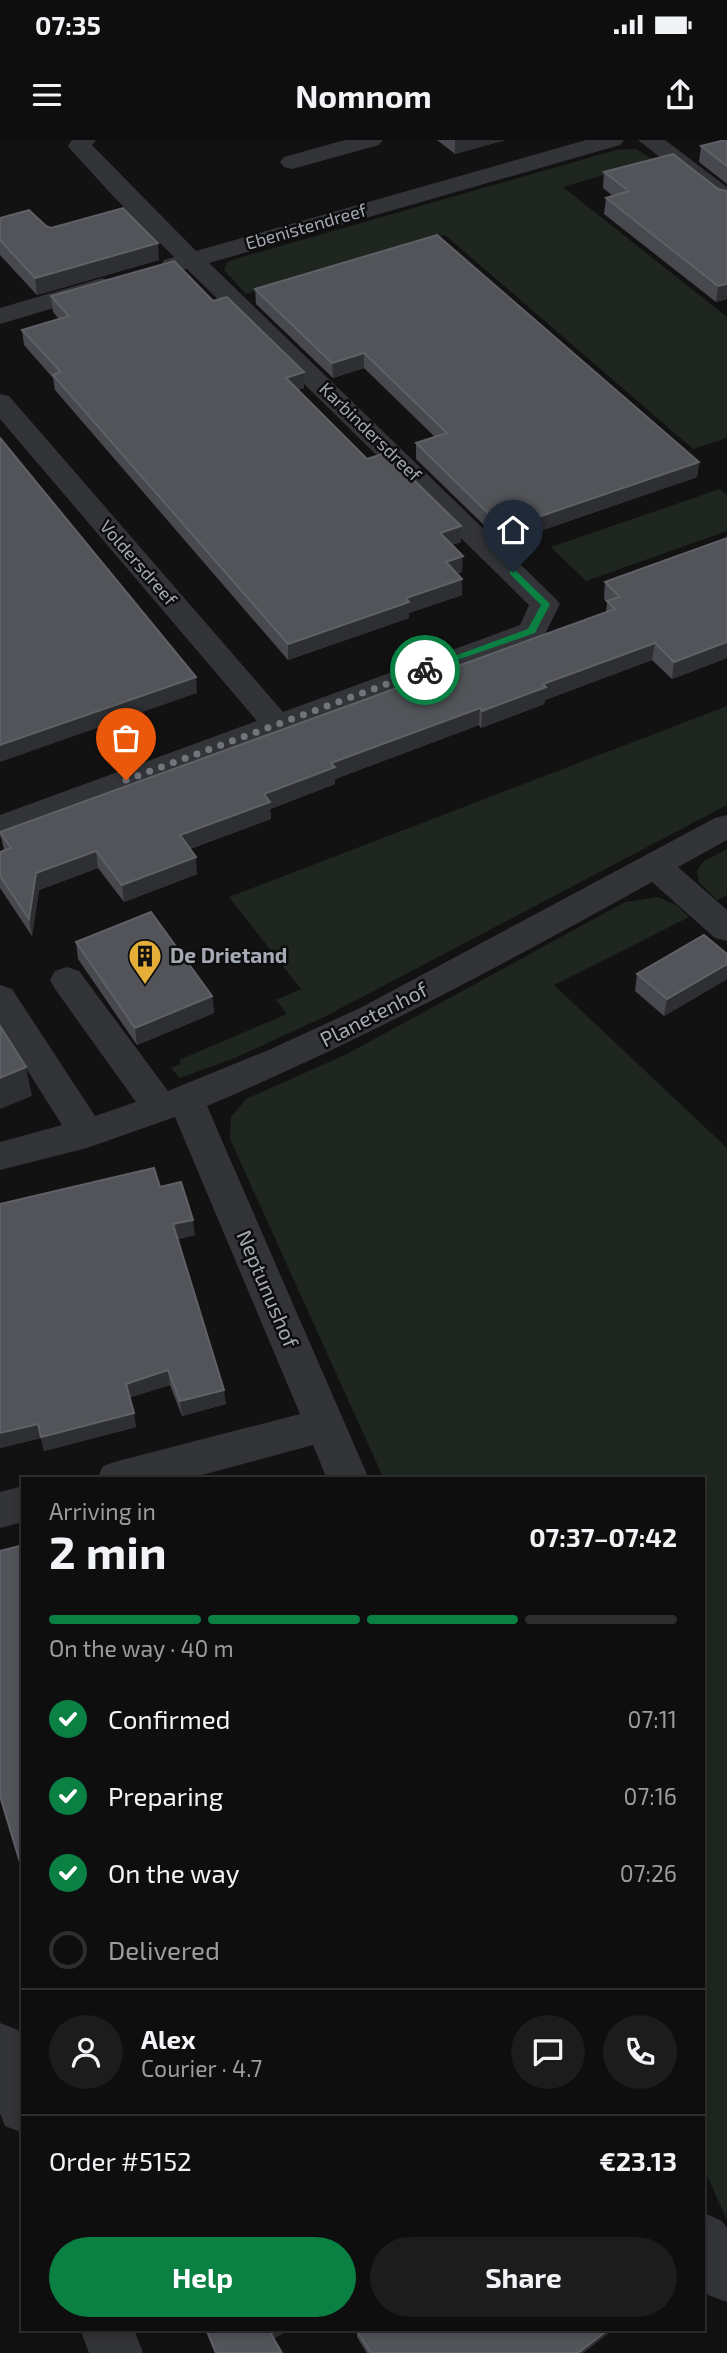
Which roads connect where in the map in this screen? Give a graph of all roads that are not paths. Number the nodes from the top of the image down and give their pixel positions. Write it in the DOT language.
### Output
graph roads {
  1 [pos="84,140"];
  2 [pos="371,140"];
  3 [pos="612,140"];
  4 [pos="650,140"];
  5 [pos="292,162"];
  6 [pos="727,198"];
  7 [pos="194,259"];
  8 [pos="154,271"];
  9 [pos="127,279"];
  10 [pos="0,316"];
  11 [pos="0,402"];
  12 [pos="277,725"];
  13 [pos="727,826"];
  14 [pos="0,827"];
  15 [pos="654,865"];
  16 [pos="727,929"];
  17 [pos="67,980"];
  18 [pos="0,998"];
  19 [pos="173,1104"];
  20 [pos="87,1134"];
  21 [pos="0,1156"];
  22 [pos="324,1425"];
  23 [pos="126,1477"];
  24 [pos="347,1477"];
  25 [pos="21,1505"];
  26 [pos="0,1510"];
  27 [pos="0,2048"];
  28 [pos="21,2103"];
  29 [pos="705,2241"];
  30 [pos="727,2276"];
  31 [pos="108,2331"];
  32 [pos="116,2353"];
  1 -- 7 [label="street, Karbindersdreef"];
  2 -- 5 [label="street"];
  3 -- 7 [label="street, Ebenistendreef"];
  4 -- 6 [label="street"];
  7 -- 8 [label="street, Ebenistendreef"];
  7 -- 12 [label="street, Karbindersdreef"];
  9 -- 10 [label="street"];
  11 -- 12 [label="street, Voldersdreef"];
  12 -- 14 [label="street"];
  13 -- 15 [label="street, Planetenhof"];
  15 -- 16 [label="street"];
  15 -- 19 [label="street, Planetenhof"];
  17 -- 19 [label="street, Neptunushof"];
  18 -- 20 [label="street"];
  19 -- 20 [label="street, Planetenhof"];
  19 -- 22 [label="street, Neptunushof"];
  20 -- 21 [label="street, Planetenhof"];
  22 -- 23 [label="street"];
  22 -- 24 [label="street, Neptunushof"];
  25 -- 26 [label="street"];
  27 -- 28 [label="street"];
  29 -- 30 [label="street"];
  31 -- 32 [label="street"];
}
